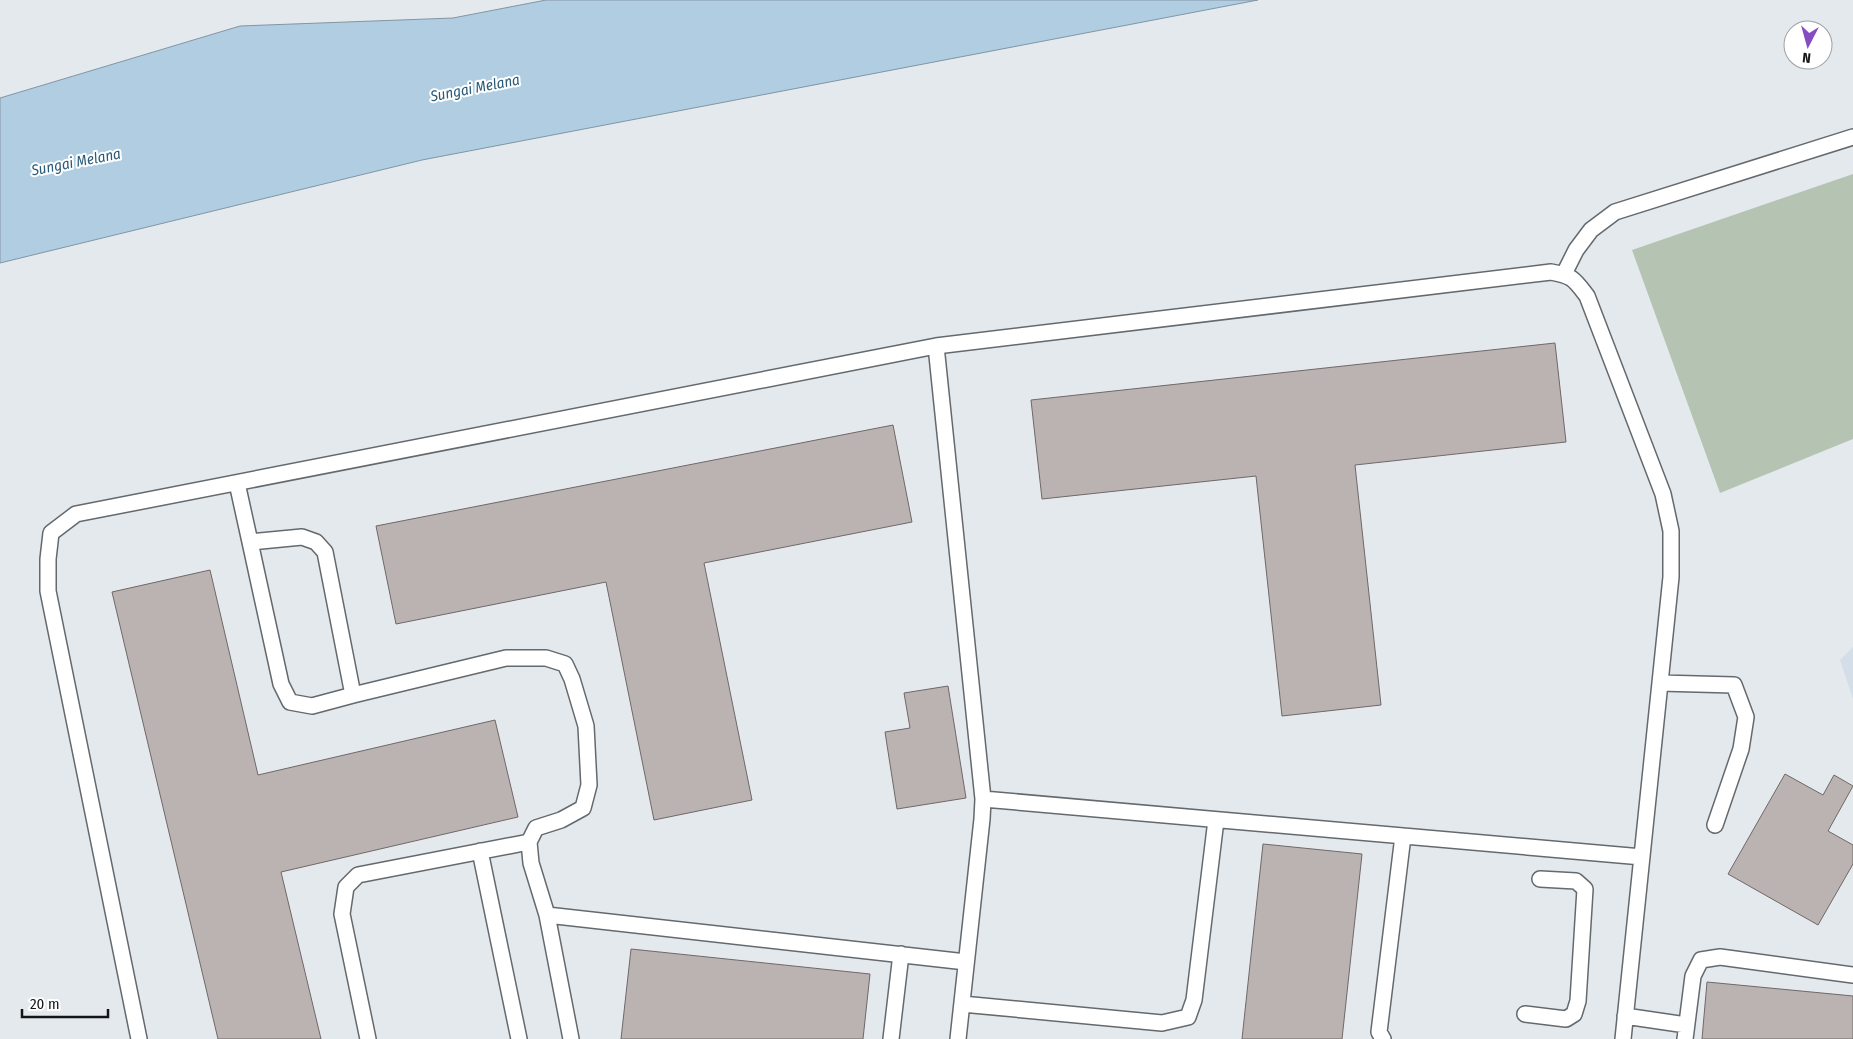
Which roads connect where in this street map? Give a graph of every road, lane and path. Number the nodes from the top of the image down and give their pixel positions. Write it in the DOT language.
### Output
graph roads {
  1 [pos="1853,137"];
  2 [pos="1564,274"];
  3 [pos="936,346"];
  4 [pos="237,483"];
  5 [pos="250,542"];
  6 [pos="1660,683"];
  7 [pos="353,695"];
  8 [pos="982,799"];
  9 [pos="1216,820"];
  10 [pos="1715,825"];
  11 [pos="1403,836"];
  12 [pos="529,842"];
  13 [pos="480,851"];
  14 [pos="1642,857"];
  15 [pos="1540,879"];
  16 [pos="547,915"];
  17 [pos="901,954"];
  18 [pos="966,962"];
  19 [pos="1853,975"];
  20 [pos="962,1004"];
  21 [pos="1525,1014"];
  22 [pos="1625,1016"];
  23 [pos="1686,1032"];
  24 [pos="139,1039"];
  25 [pos="368,1039"];
  26 [pos="519,1039"];
  27 [pos="571,1039"];
  28 [pos="891,1039"];
  29 [pos="958,1039"];
  30 [pos="1383,1039"];
  31 [pos="1623,1039"];
  1 -- 2 [label="lane"];
  2 -- 3 [label="lane"];
  2 -- 6 [label="lane"];
  3 -- 4 [label="lane"];
  3 -- 8 [label="lane"];
  4 -- 5 [label="lane"];
  4 -- 24 [label="lane"];
  5 -- 7 [label="lane"];
  5 -- 7 [label="lane"];
  6 -- 10 [label="lane"];
  6 -- 14 [label="lane"];
  7 -- 12 [label="lane"];
  8 -- 9 [label="lane"];
  8 -- 18 [label="lane"];
  9 -- 11 [label="lane"];
  9 -- 20 [label="lane"];
  11 -- 14 [label="lane"];
  11 -- 30 [label="lane"];
  12 -- 13 [label="lane"];
  12 -- 16 [label="lane"];
  13 -- 25 [label="lane"];
  13 -- 26 [label="lane"];
  14 -- 22 [label="lane"];
  15 -- 21 [label="lane"];
  16 -- 17 [label="lane"];
  16 -- 27 [label="lane"];
  17 -- 18 [label="lane"];
  17 -- 28 [label="lane"];
  18 -- 20 [label="lane"];
  19 -- 23 [label="lane"];
  20 -- 29 [label="lane"];
  22 -- 23 [label="lane"];
  22 -- 31 [label="lane"];
}
